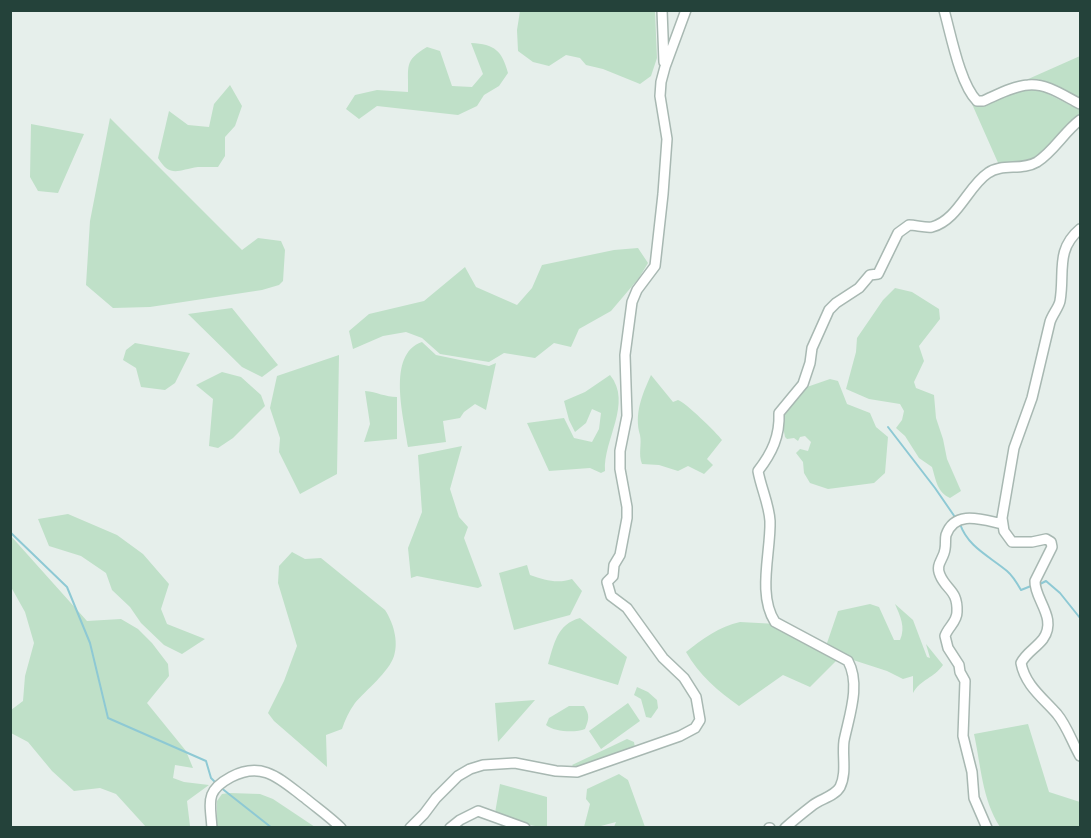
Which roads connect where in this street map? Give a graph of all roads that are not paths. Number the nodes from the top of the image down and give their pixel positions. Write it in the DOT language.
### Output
graph roads {
  1 [pos="662,10"];
  2 [pos="686,10"];
  3 [pos="944,10"];
  4 [pos="664,67"];
  5 [pos="1080,104"];
  6 [pos="1080,120"];
  7 [pos="1080,229"];
  8 [pos="1003,524"];
  9 [pos="1080,756"];
  10 [pos="212,828"];
  11 [pos="341,828"];
  12 [pos="410,828"];
  13 [pos="450,828"];
  14 [pos="525,828"];
  15 [pos="784,828"];
  16 [pos="987,828"];
  1 -- 4 [label="street"];
  2 -- 4 [label="street"];
  3 -- 5 [label="street"];
  4 -- 12 [label="street"];
  6 -- 15 [label="street"];
  7 -- 8 [label="street"];
  8 -- 9 [label="street"];
  8 -- 16 [label="street"];
  10 -- 11 [label="street"];
  13 -- 14 [label="street"];
}
